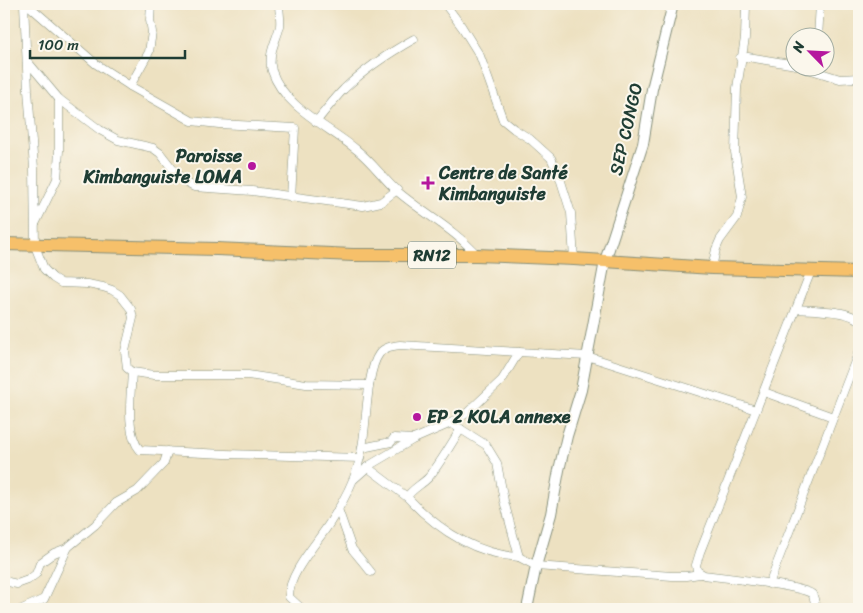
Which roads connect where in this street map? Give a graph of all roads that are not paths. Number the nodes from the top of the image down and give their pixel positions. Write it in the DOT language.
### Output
graph roads {
  1 [pos="26,4"];
  2 [pos="151,4"];
  3 [pos="279,4"];
  4 [pos="444,4"];
  5 [pos="672,4"];
  6 [pos="746,4"];
  7 [pos="820,4"];
  8 [pos="819,28"];
  9 [pos="414,39"];
  10 [pos="740,58"];
  11 [pos="27,61"];
  12 [pos="786,63"];
  13 [pos="836,77"];
  14 [pos="859,78"];
  15 [pos="130,86"];
  16 [pos="59,99"];
  17 [pos="316,122"];
  18 [pos="397,190"];
  19 [pos="291,197"];
  20 [pos="35,224"];
  21 [pos="4,244"];
  22 [pos="35,246"];
  23 [pos="477,255"];
  24 [pos="574,259"];
  25 [pos="605,261"];
  26 [pos="712,268"];
  27 [pos="812,271"];
  28 [pos="859,272"];
  29 [pos="796,309"];
  30 [pos="859,321"];
  31 [pos="859,351"];
  32 [pos="519,352"];
  33 [pos="587,356"];
  34 [pos="132,372"];
  35 [pos="369,385"];
  36 [pos="764,392"];
  37 [pos="756,410"];
  38 [pos="833,417"];
  39 [pos="451,423"];
  40 [pos="461,429"];
  41 [pos="414,439"];
  42 [pos="362,448"];
  43 [pos="168,451"];
  44 [pos="360,458"];
  45 [pos="367,467"];
  46 [pos="351,482"];
  47 [pos="408,497"];
  48 [pos="338,509"];
  49 [pos="68,547"];
  50 [pos="519,557"];
  51 [pos="536,566"];
  52 [pos="371,572"];
  53 [pos="700,574"];
  54 [pos="4,581"];
  55 [pos="769,584"];
  56 [pos="22,609"];
  57 [pos="302,609"];
  58 [pos="527,609"];
  59 [pos="815,609"];
  1 -- 11 [label="street"];
  1 -- 15 [label="street"];
  2 -- 15 [label="street"];
  3 -- 17 [label="street"];
  4 -- 24 [label="street"];
  5 -- 25 [label="street, SEP CONGO"];
  6 -- 10 [label="street"];
  7 -- 8 [label="street"];
  9 -- 17 [label="street"];
  10 -- 12 [label="street"];
  10 -- 26 [label="street"];
  11 -- 16 [label="street"];
  11 -- 20 [label="street"];
  13 -- 14 [label="street"];
  15 -- 19 [label="street"];
  16 -- 19 [label="street"];
  16 -- 20 [label="street"];
  17 -- 18 [label="street"];
  18 -- 19 [label="street"];
  18 -- 23 [label="street"];
  20 -- 22 [label="street"];
  21 -- 22 [label="main road, RN12"];
  22 -- 23 [label="main road, RN12"];
  22 -- 34 [label="street"];
  23 -- 24 [label="main road, RN12"];
  24 -- 25 [label="main road, RN12"];
  25 -- 26 [label="main road, RN12"];
  25 -- 33 [label="street, SEP CONGO"];
  26 -- 27 [label="main road, RN12"];
  27 -- 28 [label="main road, RN12"];
  27 -- 29 [label="street"];
  29 -- 30 [label="street"];
  29 -- 36 [label="street"];
  31 -- 38 [label="street"];
  32 -- 33 [label="street"];
  32 -- 35 [label="street"];
  32 -- 39 [label="street"];
  33 -- 37 [label="street"];
  33 -- 51 [label="street, SEP CONGO"];
  34 -- 35 [label="street"];
  34 -- 43 [label="street"];
  35 -- 42 [label="street"];
  36 -- 37 [label="street"];
  36 -- 38 [label="street"];
  37 -- 53 [label="street"];
  38 -- 55 [label="street"];
  39 -- 40 [label="street"];
  39 -- 41 [label="street"];
  40 -- 47 [label="street"];
  40 -- 50 [label="street"];
  41 -- 42 [label="street"];
  41 -- 45 [label="street"];
  42 -- 44 [label="street"];
  43 -- 44 [label="street"];
  43 -- 49 [label="street"];
  44 -- 46 [label="street"];
  45 -- 46 [label="street"];
  45 -- 47 [label="street"];
  46 -- 48 [label="street"];
  47 -- 50 [label="street"];
  48 -- 52 [label="street"];
  48 -- 57 [label="street"];
  49 -- 54 [label="street"];
  49 -- 56 [label="street"];
  50 -- 51 [label="street"];
  51 -- 53 [label="street"];
  51 -- 58 [label="street, SEP CONGO"];
  53 -- 55 [label="street"];
  55 -- 59 [label="street"];
}
